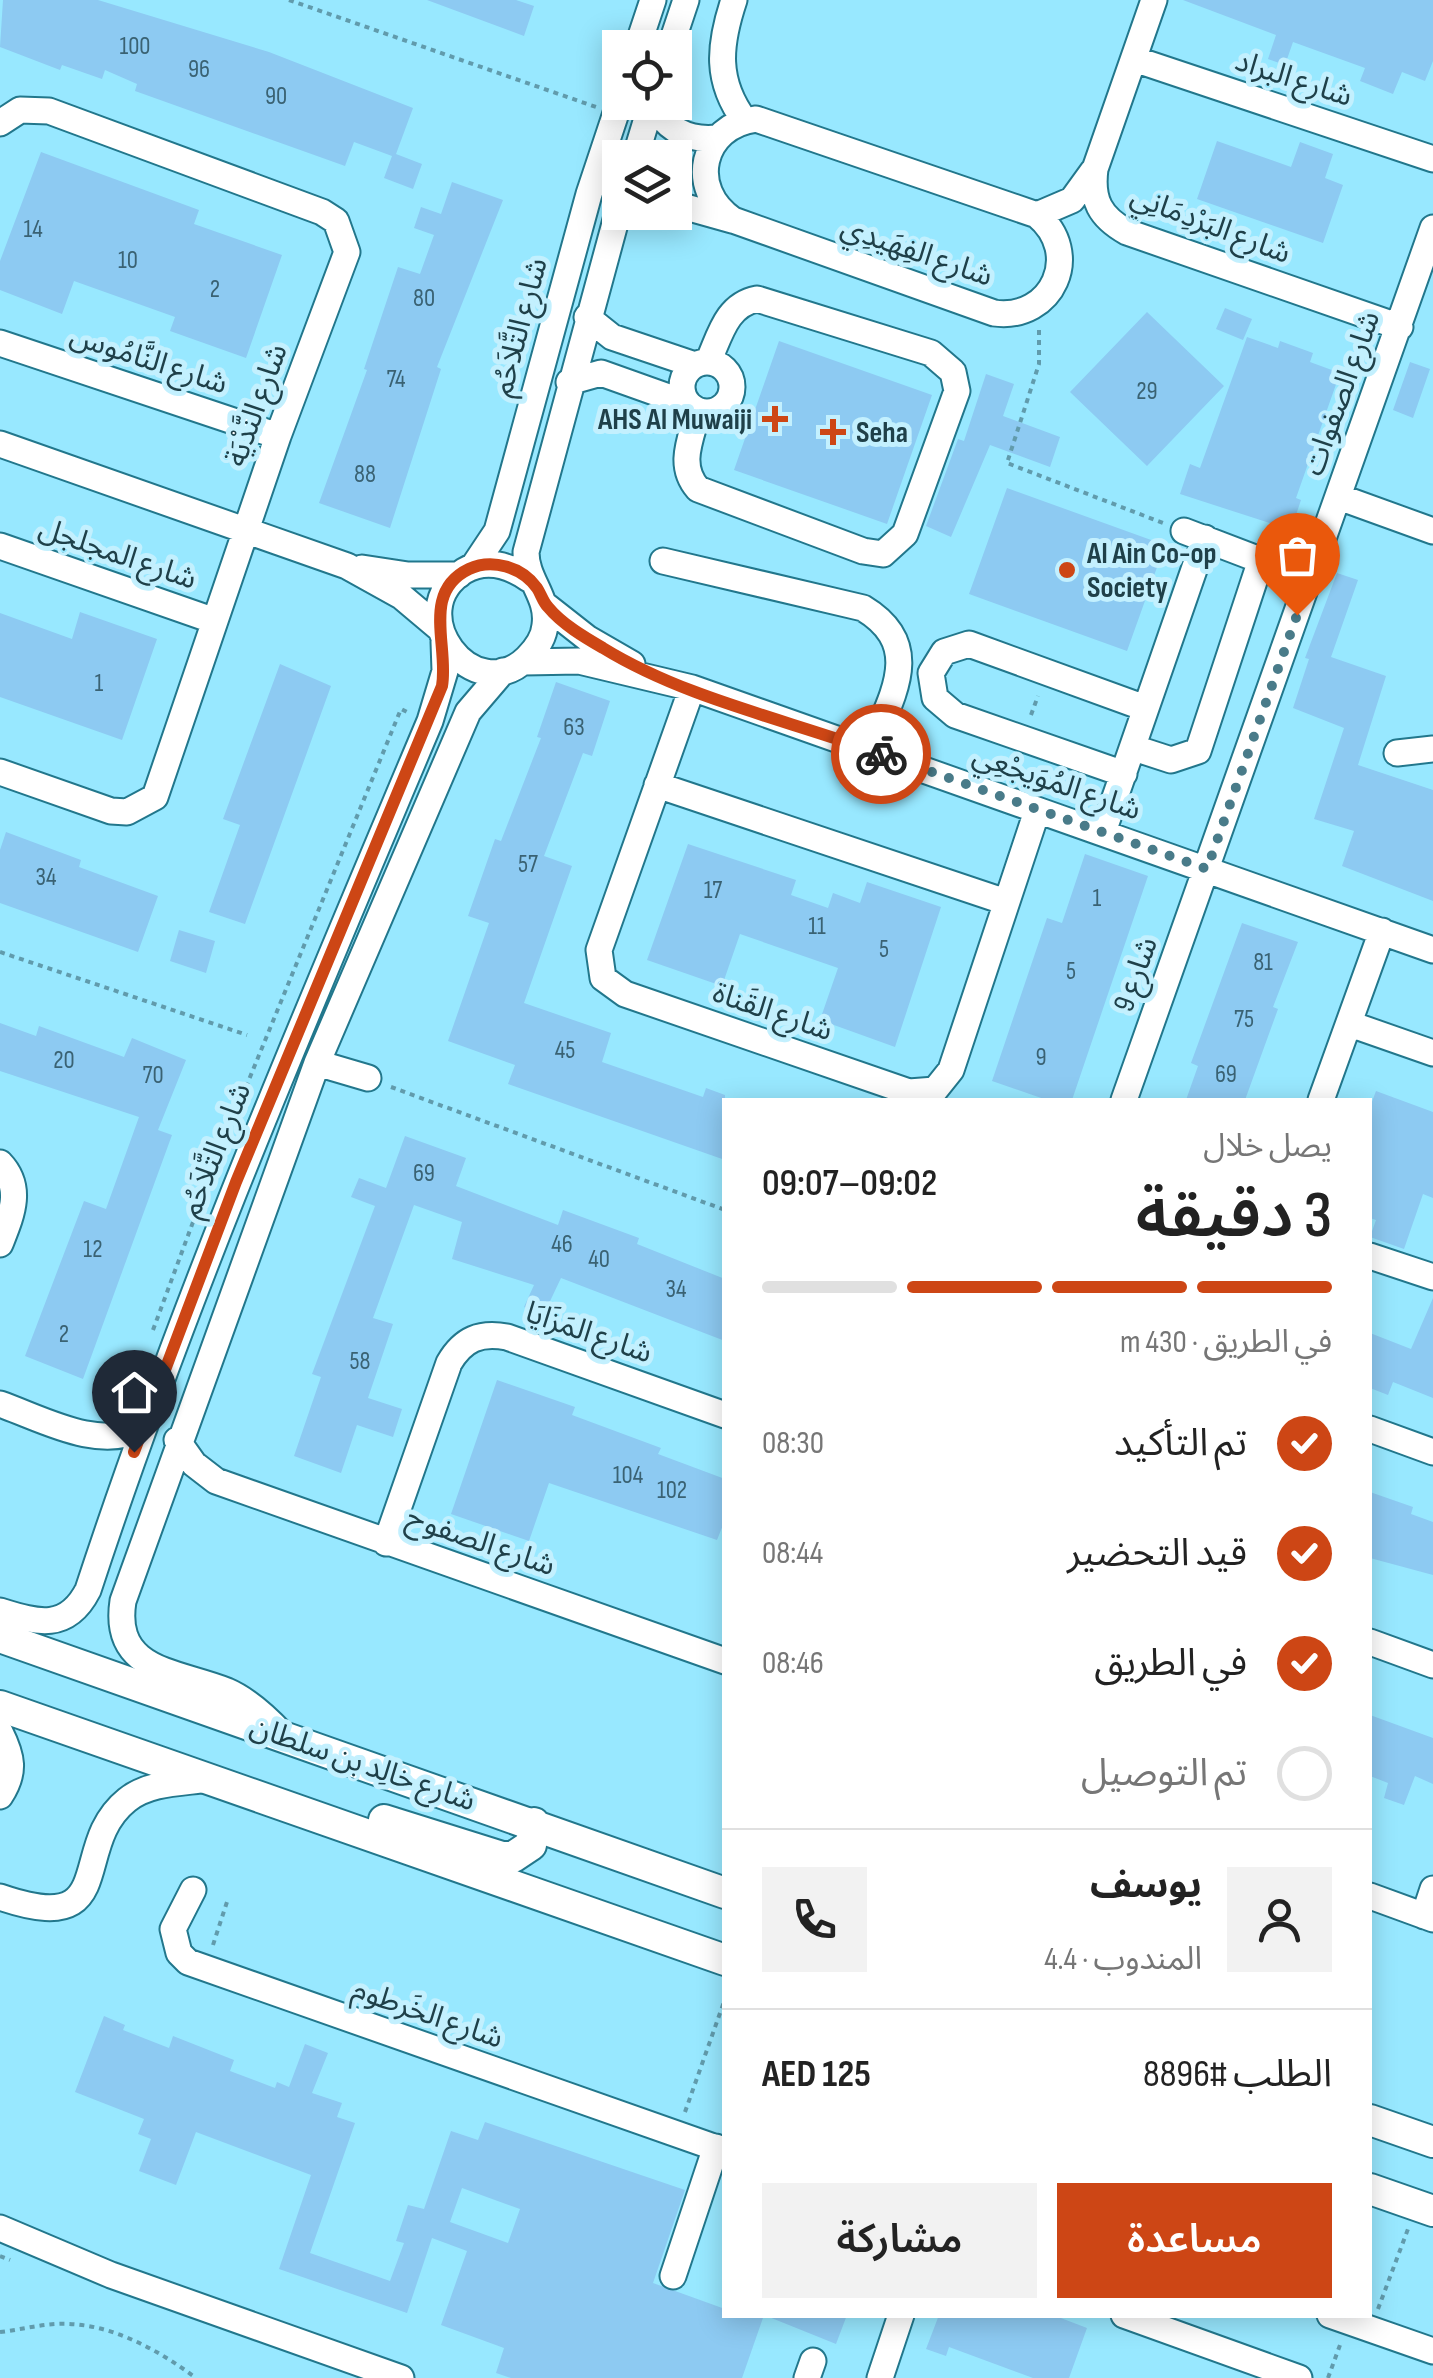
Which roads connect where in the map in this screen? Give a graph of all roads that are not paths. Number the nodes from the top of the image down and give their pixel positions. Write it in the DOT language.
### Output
graph roads {
  1 [pos="653,0"];
  2 [pos="686,0"];
  3 [pos="734,0"];
  4 [pos="1154,0"];
  5 [pos="644,30"];
  6 [pos="676,30"];
  7 [pos="1134,59"];
  8 [pos="614,120"];
  9 [pos="665,120"];
  10 [pos="745,120"];
  11 [pos="0,123"];
  12 [pos="716,138"];
  13 [pos="1433,159"];
  14 [pos="1094,170"];
  15 [pos="692,211"];
  16 [pos="1037,215"];
  17 [pos="733,220"];
  18 [pos="1433,228"];
  19 [pos="613,230"];
  20 [pos="587,318"];
  21 [pos="1400,326"];
  22 [pos="0,343"];
  23 [pos="702,364"];
  24 [pos="569,382"];
  25 [pos="693,407"];
  26 [pos="278,436"];
  27 [pos="0,444"];
  28 [pos="1339,497"];
  29 [pos="1433,530"];
  30 [pos="246,531"];
  31 [pos="0,546"];
  32 [pos="663,560"];
  33 [pos="1262,560"];
  34 [pos="347,566"];
  35 [pos="466,571"];
  36 [pos="529,578"];
  37 [pos="1310,579"];
  38 [pos="544,604"];
  39 [pos="215,622"];
  40 [pos="441,635"];
  41 [pos="513,667"];
  42 [pos="658,679"];
  43 [pos="692,688"];
  44 [pos="1146,708"];
  45 [pos="1134,748"];
  46 [pos="1433,749"];
  47 [pos="870,750"];
  48 [pos="1397,754"];
  49 [pos="0,772"];
  50 [pos="1124,774"];
  51 [pos="657,786"];
  52 [pos="1036,811"];
  53 [pos="1102,832"];
  54 [pos="1207,869"];
  55 [pos="1006,902"];
  56 [pos="1382,931"];
  57 [pos="1433,950"];
  58 [pos="1350,1024"];
  59 [pos="1433,1052"];
  60 [pos="317,1063"];
  61 [pos="368,1078"];
  62 [pos="1125,1098"];
  63 [pos="1323,1098"];
  64 [pos="0,1163"];
  65 [pos="0,1244"];
  66 [pos="1372,1257"];
  67 [pos="1433,1277"];
  68 [pos="0,1404"];
  69 [pos="722,1414"];
  70 [pos="131,1424"];
  71 [pos="1372,1430"];
  72 [pos="94,1437"];
  73 [pos="177,1440"];
  74 [pos="1433,1452"];
  75 [pos="125,1476"];
  76 [pos="216,1481"];
  77 [pos="160,1494"];
  78 [pos="386,1543"];
  79 [pos="0,1612"];
  80 [pos="0,1637"];
  81 [pos="1372,1643"];
  82 [pos="722,1660"];
  83 [pos="1433,1664"];
  84 [pos="0,1706"];
  85 [pos="0,1732"];
  86 [pos="282,1734"];
  87 [pos="212,1779"];
  88 [pos="0,1796"];
  89 [pos="316,1816"];
  90 [pos="534,1823"];
  91 [pos="1433,1889"];
  92 [pos="193,1890"];
  93 [pos="722,1891"];
  94 [pos="0,1897"];
  95 [pos="1372,1897"];
  96 [pos="1428,1917"];
  97 [pos="722,1959"];
  98 [pos="1372,2121"];
  99 [pos="1433,2142"];
  100 [pos="720,2149"];
  101 [pos="1372,2190"];
  102 [pos="1425,2208"];
  103 [pos="0,2228"];
  104 [pos="673,2276"];
  105 [pos="900,2318"];
  106 [pos="1132,2318"];
  107 [pos="1350,2322"];
  108 [pos="1433,2351"];
  109 [pos="401,2378"];
  110 [pos="880,2378"];
  111 [pos="1300,2378"];
  1 -- 5 [label="street"];
  2 -- 6 [label="street"];
  3 -- 10 [label="street"];
  4 -- 7 [label="street, شارع البَرْدِمَانِي"];
  7 -- 13 [label="street, شارع البراد"];
  7 -- 14 [label="street, شارع البَرْدِمَانِي"];
  8 -- 35 [label="street, شارع التَّلاَحُم"];
  9 -- 12 [label="street"];
  10 -- 12 [label="street"];
  10 -- 16 [label="street"];
  11 -- 26 [label="street, شارع النَّدْيَة"];
  12 -- 17 [label="street"];
  14 -- 16 [label="street"];
  14 -- 21 [label="street, شارع البَرْدِمَانِي"];
  15 -- 17 [label="street, شارع الفِهَيدِي"];
  16 -- 17 [label="street, شارع الفِهَيدِي"];
  18 -- 21 [label="street, شارع الصفوات"];
  19 -- 20 [label="street, شارع التَّلاَحُم"];
  20 -- 23 [label="street"];
  20 -- 24 [label="street, شارع التَّلاَحُم"];
  21 -- 28 [label="street, شارع الصفوات"];
  22 -- 26 [label="street, شارع النَّامُوس"];
  23 -- 25 [label="street"];
  23 -- 25 [label="street"];
  23 -- 25 [label="street"];
  24 -- 25 [label="street"];
  24 -- 36 [label="street, شارع التَّلاَحُم"];
  26 -- 30 [label="street, شارع النَّدْيَة"];
  27 -- 30 [label="street"];
  28 -- 29 [label="street"];
  28 -- 37 [label="street, شارع الصفوات"];
  30 -- 34 [label="street"];
  30 -- 39 [label="street, شارع النَّدْيَة"];
  31 -- 39 [label="street, شارع المجلجل"];
  32 -- 47 [label="street"];
  33 -- 37 [label="street"];
  33 -- 44 [label="street"];
  33 -- 45 [label="street"];
  34 -- 35 [label="street"];
  34 -- 40 [label="street"];
  35 -- 36 [label="street"];
  35 -- 40 [label="street"];
  36 -- 38 [label="street"];
  37 -- 54 [label="street, شارع الصفوات"];
  38 -- 41 [label="street"];
  38 -- 42 [label="street, شارع المُوَيجْعِي"];
  39 -- 49 [label="street, شارع النَّدْيَة"];
  40 -- 41 [label="street"];
  40 -- 70 [label="street, شارع التَّلاَحُم"];
  41 -- 42 [label="street, شارع المُوَيجْعِي"];
  41 -- 60 [label="street"];
  42 -- 43 [label="street, شارع المُوَيجْعِي"];
  43 -- 47 [label="street, شارع المُوَيجْعِي"];
  43 -- 51 [label="street, شارع القَناة"];
  44 -- 45 [label="street"];
  44 -- 50 [label="street"];
  45 -- 50 [label="street"];
  46 -- 48 [label="street"];
  47 -- 52 [label="street, شارع المُوَيجْعِي"];
  50 -- 53 [label="street"];
  51 -- 55 [label="street"];
  51 -- 55 [label="street, شارع القَناة"];
  52 -- 53 [label="street, شارع المُوَيجْعِي"];
  52 -- 55 [label="street, شارع القَناة"];
  53 -- 54 [label="street, شارع المُوَيجْعِي"];
  54 -- 56 [label="street, شارع المُوَيجْعِي"];
  54 -- 62 [label="street, شارع 9"];
  56 -- 57 [label="street, شارع المُوَيجْعِي"];
  56 -- 58 [label="street"];
  58 -- 59 [label="street"];
  58 -- 63 [label="street"];
  60 -- 61 [label="street"];
  60 -- 73 [label="street"];
  64 -- 65 [label="street"];
  66 -- 67 [label="street"];
  68 -- 72 [label="street"];
  69 -- 78 [label="street, شارع المَزَايَا"];
  70 -- 72 [label="street"];
  70 -- 75 [label="street, شارع التَّلاَحُم"];
  71 -- 74 [label="street"];
  72 -- 75 [label="street"];
  73 -- 76 [label="street, شارع الصفوح"];
  73 -- 77 [label="street"];
  75 -- 79 [label="street, شارع التَّلاَحُم"];
  76 -- 77 [label="street"];
  76 -- 78 [label="street, شارع الصفوح"];
  77 -- 86 [label="street"];
  78 -- 82 [label="street, شارع الصفوح"];
  80 -- 86 [label="main road, شارع خالِد بن سلطان"];
  81 -- 83 [label="street"];
  84 -- 87 [label="main road"];
  85 -- 88 [label="street"];
  86 -- 90 [label="main road, شارع خالِد بن سلطان"];
  87 -- 89 [label="main road"];
  87 -- 94 [label="street"];
  89 -- 90 [label="main road"];
  89 -- 97 [label="main road"];
  90 -- 93 [label="main road, شارع خالِد بن سلطان"];
  91 -- 96 [label="street"];
  92 -- 100 [label="street, شارع الخَرطوم"];
  95 -- 96 [label="street"];
  98 -- 99 [label="main road"];
  100 -- 104 [label="street"];
  101 -- 102 [label="main road"];
  103 -- 109 [label="street"];
  105 -- 110 [label="street"];
  106 -- 111 [label="street"];
  107 -- 108 [label="street"];
}
